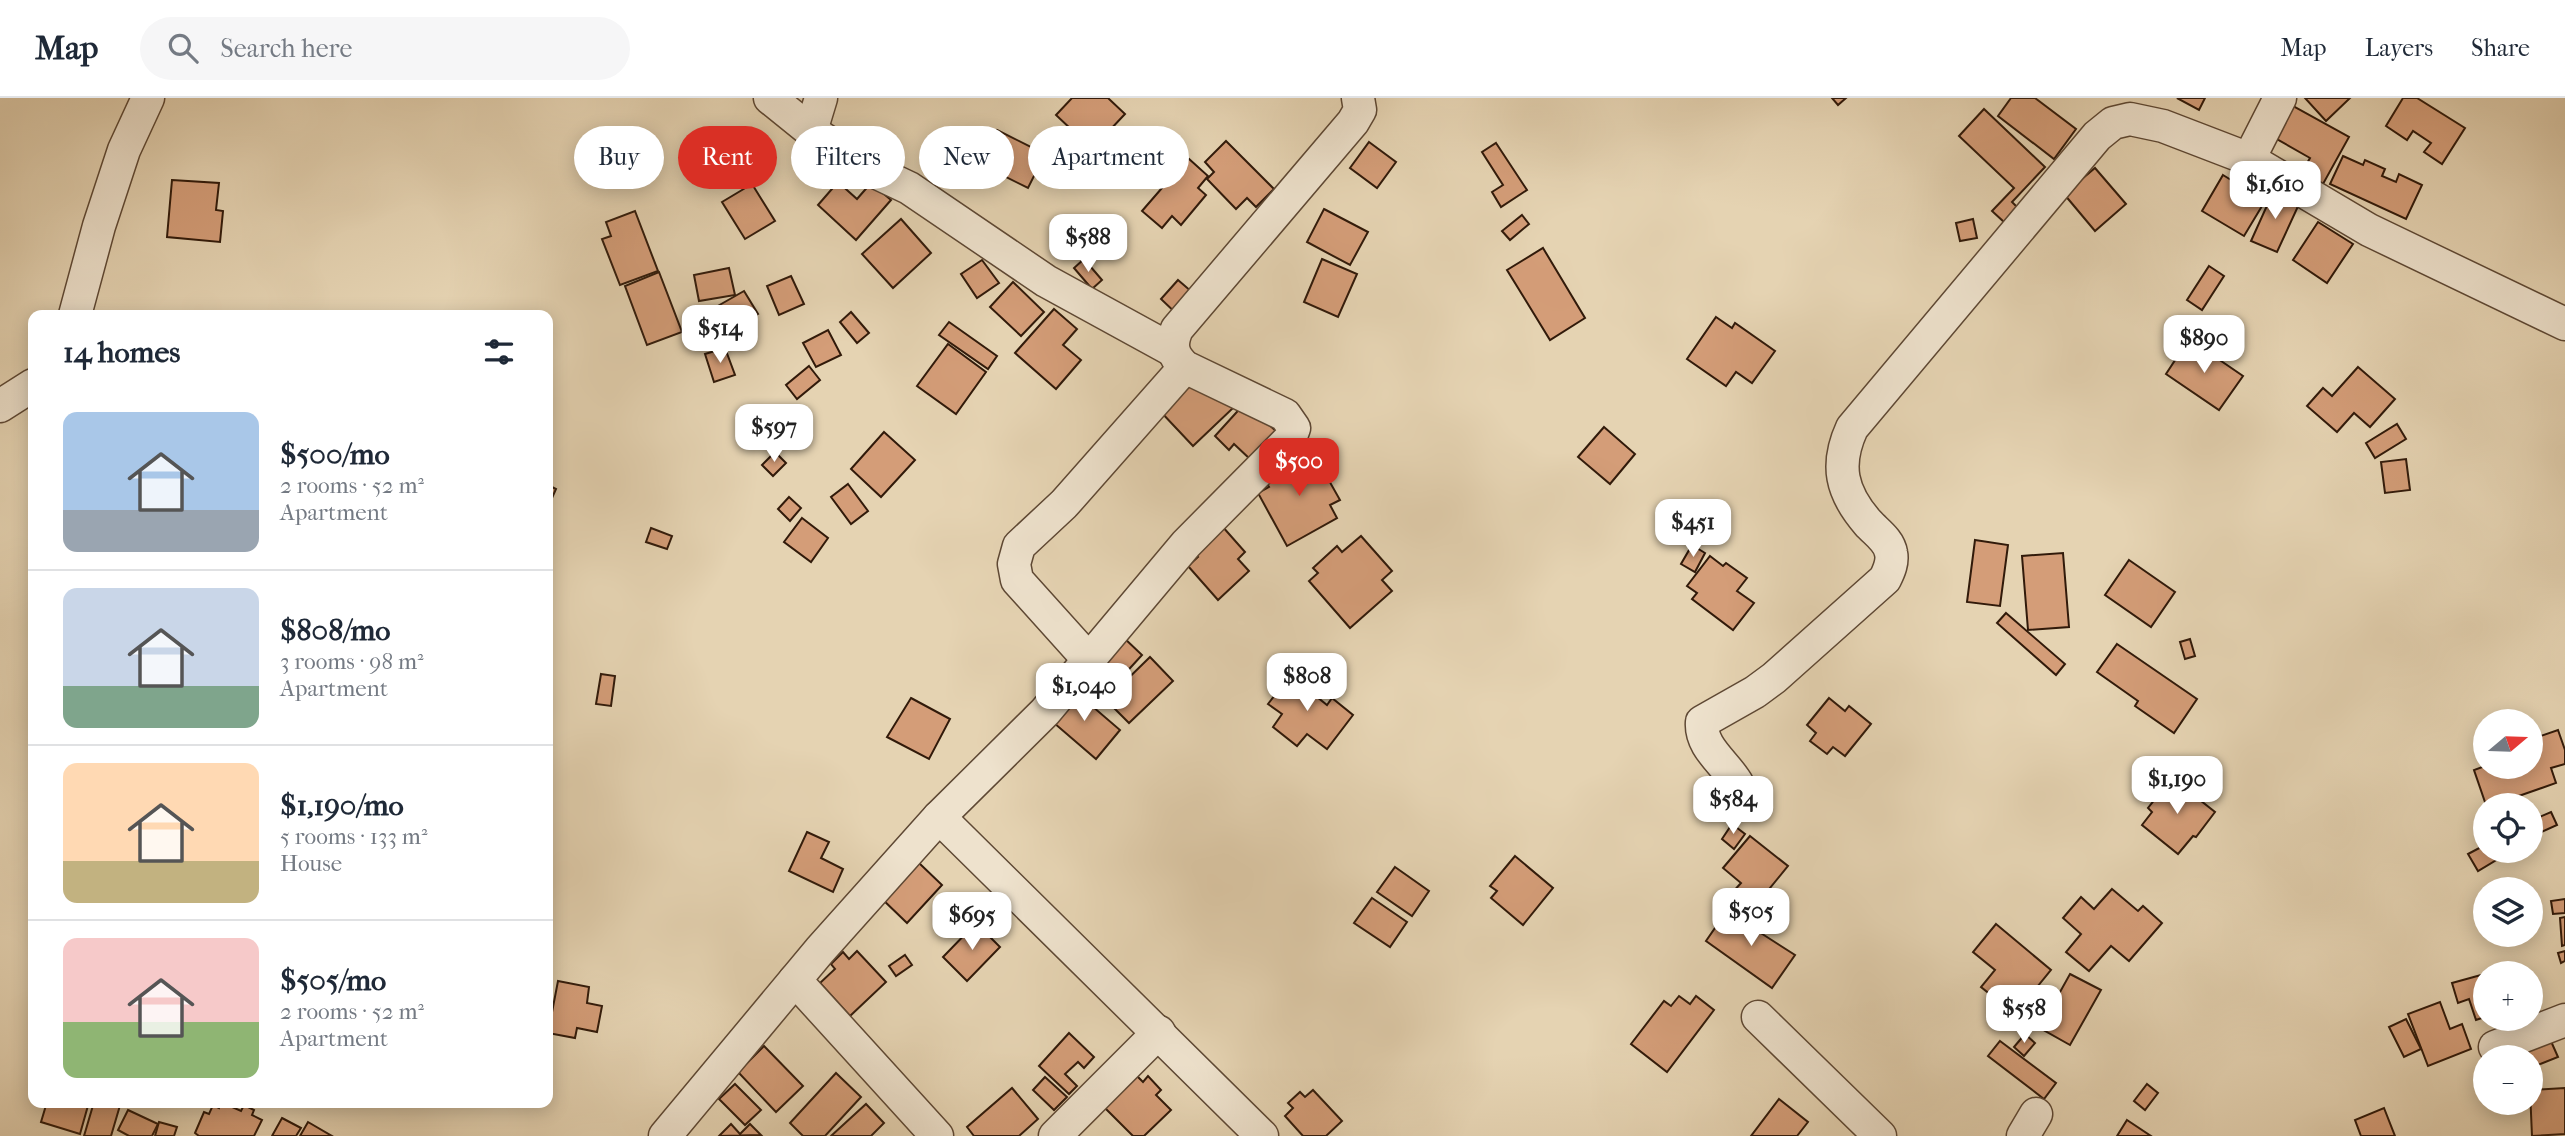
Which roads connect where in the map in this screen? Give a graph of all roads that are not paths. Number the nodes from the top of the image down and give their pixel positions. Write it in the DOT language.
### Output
graph roads {
  1 [pos="148,98"];
  2 [pos="769,98"];
  3 [pos="821,98"];
  4 [pos="1358,98"];
  5 [pos="2280,98"];
  6 [pos="2114,109"];
  7 [pos="805,126"];
  8 [pos="813,126"];
  9 [pos="2249,159"];
  10 [pos="905,186"];
  11 [pos="76,310"];
  12 [pos="2565,324"];
  13 [pos="1178,359"];
  14 [pos="28,388"];
  15 [pos="0,406"];
  16 [pos="1089,660"];
  17 [pos="1733,798"];
  18 [pos="939,817"];
  19 [pos="795,979"];
  20 [pos="1758,1017"];
  21 [pos="2565,1020"];
  22 [pos="1159,1032"];
  23 [pos="2501,1045"];
  24 [pos="665,1136"];
  25 [pos="937,1136"];
  26 [pos="1055,1136"];
  27 [pos="1262,1136"];
  28 [pos="1880,1136"];
  1 -- 11 [label="street"];
  2 -- 7 [label="street"];
  3 -- 8 [label="street"];
  4 -- 13 [label="street"];
  5 -- 9 [label="street"];
  6 -- 9 [label="street"];
  6 -- 17 [label="street"];
  9 -- 12 [label="street"];
  10 -- 13 [label="street"];
  13 -- 16 [label="street"];
  13 -- 16 [label="street"];
  14 -- 15 [label="street"];
  16 -- 18 [label="street"];
  18 -- 19 [label="street"];
  18 -- 22 [label="street"];
  19 -- 24 [label="street"];
  19 -- 25 [label="street"];
  20 -- 28 [label="street"];
  21 -- 23 [label="street"];
  22 -- 26 [label="street"];
  22 -- 27 [label="street"];
}
